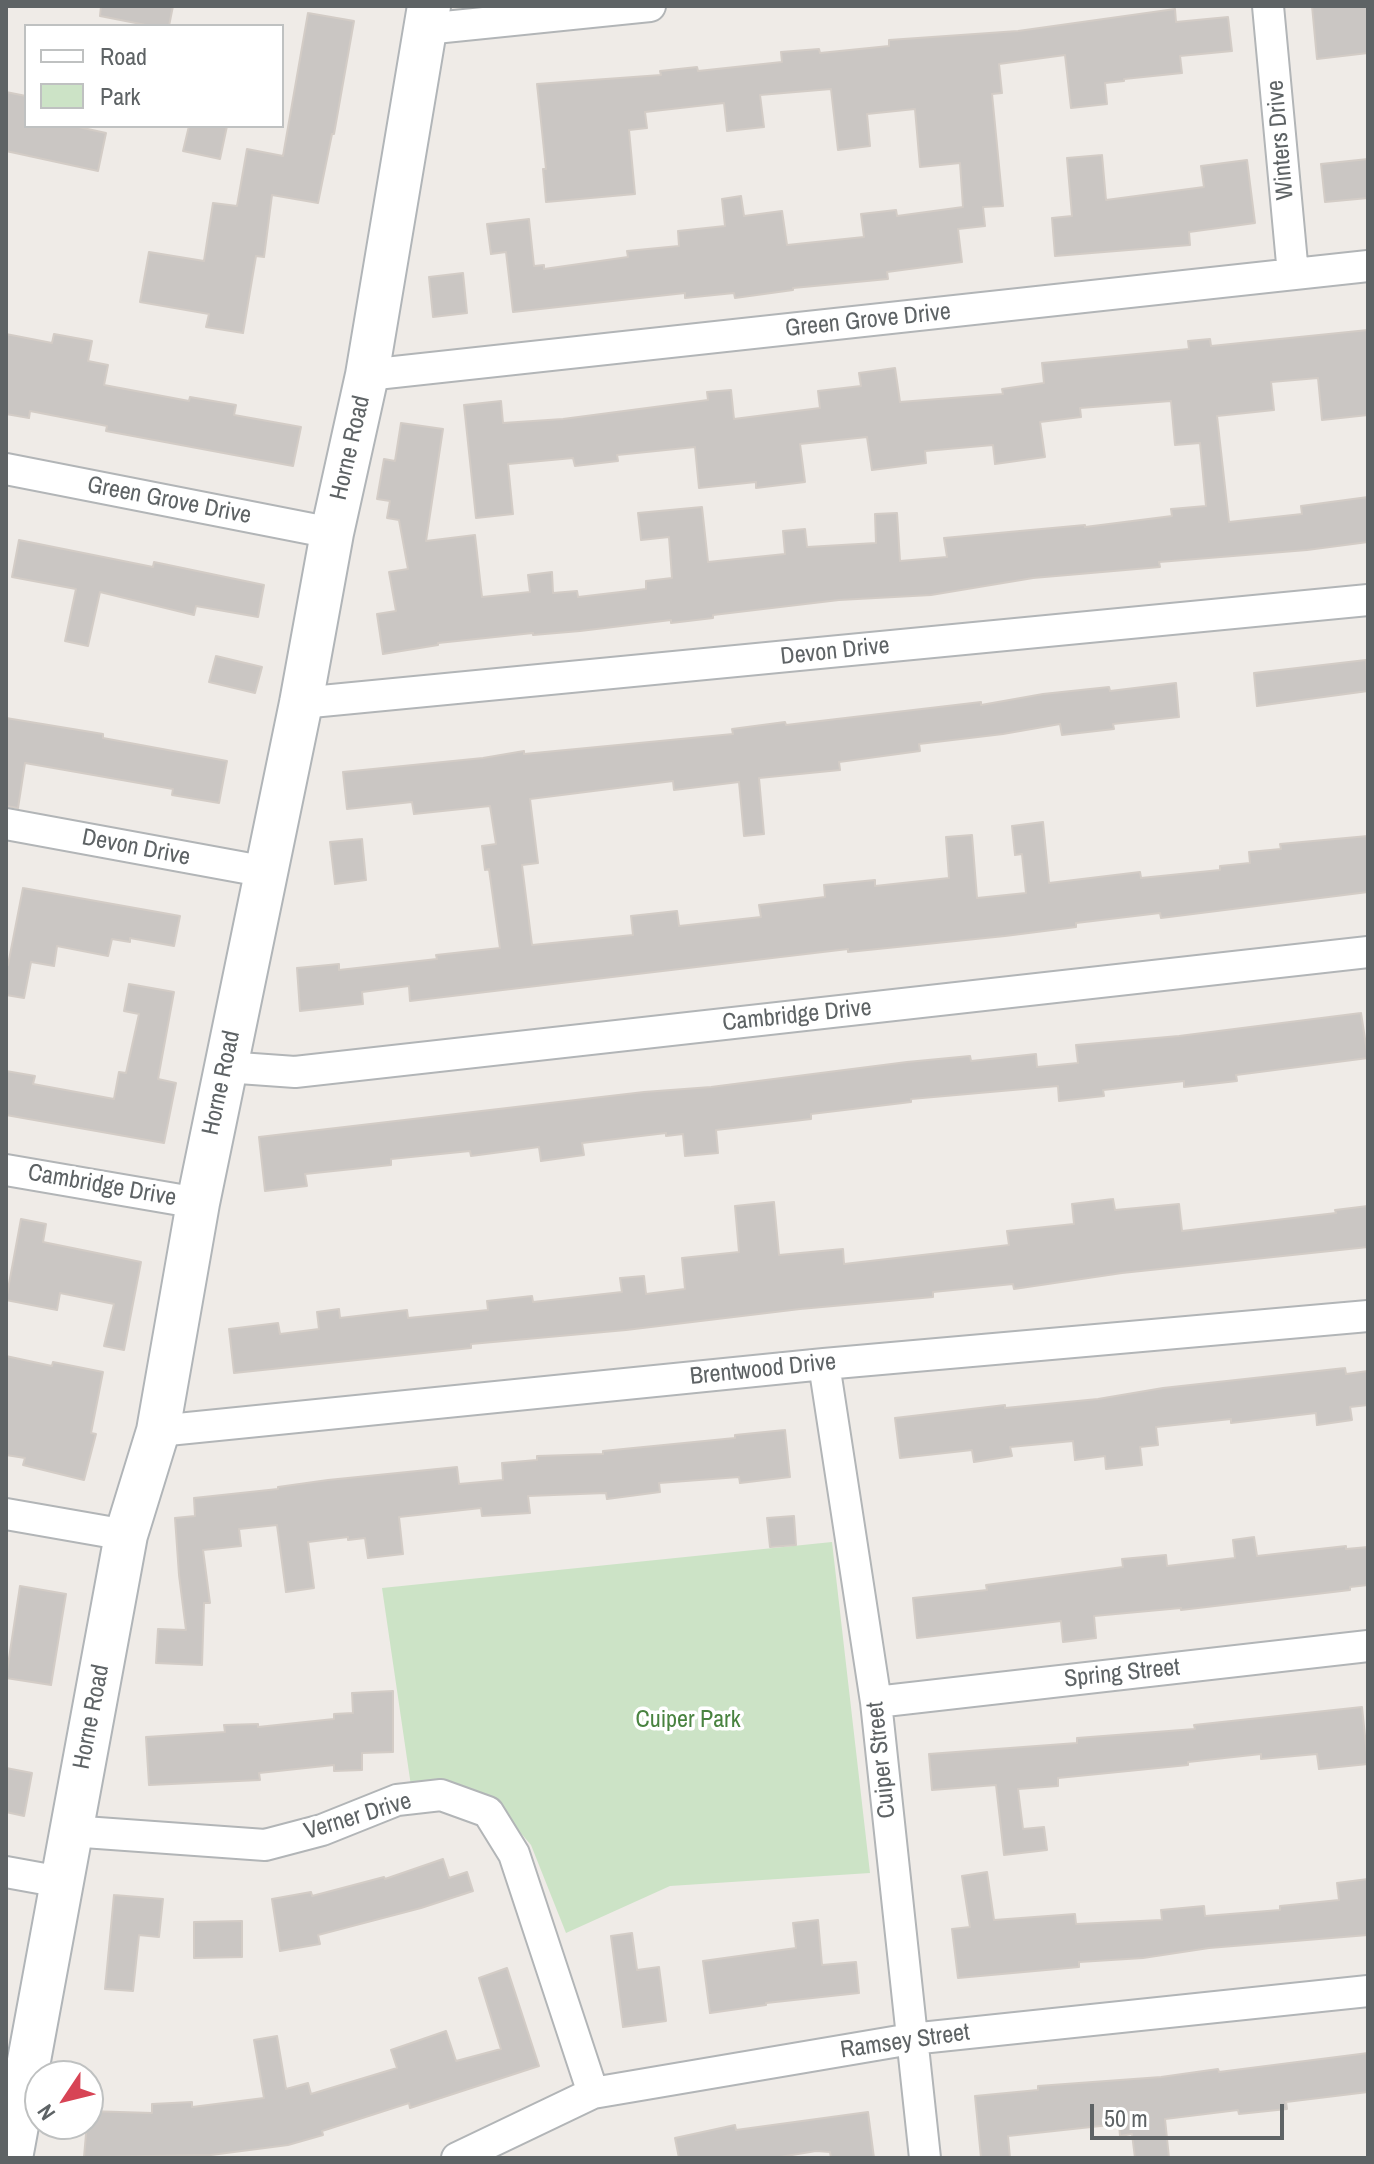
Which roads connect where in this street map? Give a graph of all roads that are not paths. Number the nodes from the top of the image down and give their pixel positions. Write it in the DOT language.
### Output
graph roads {
  1 [pos="650,6"];
  2 [pos="1268,6"];
  3 [pos="427,17"];
  4 [pos="1368,266"];
  5 [pos="1293,274"];
  6 [pos="367,375"];
  7 [pos="6,469"];
  8 [pos="332,533"];
  9 [pos="1368,600"];
  10 [pos="301,703"];
  11 [pos="6,824"];
  12 [pos="267,872"];
  13 [pos="1368,952"];
  14 [pos="225,1067"];
  15 [pos="6,1170"];
  16 [pos="198,1203"];
  17 [pos="1368,1316"];
  18 [pos="824,1364"];
  19 [pos="158,1431"];
  20 [pos="6,1514"];
  21 [pos="126,1535"];
  22 [pos="1368,1646"];
  23 [pos="876,1702"];
  24 [pos="70,1831"];
  25 [pos="6,1872"];
  26 [pos="61,1882"];
  27 [pos="1368,1991"];
  28 [pos="911,2039"];
  29 [pos="593,2093"];
  30 [pos="11,2158"];
  31 [pos="457,2158"];
  32 [pos="925,2158"];
  1 -- 3 [label="street"];
  2 -- 5 [label="street, Winters Drive"];
  3 -- 6 [label="main road, Horne Road"];
  4 -- 5 [label="street, Green Grove Drive"];
  5 -- 6 [label="street, Green Grove Drive"];
  6 -- 8 [label="main road, Horne Road"];
  7 -- 8 [label="street, Green Grove Drive"];
  8 -- 10 [label="main road, Horne Road"];
  9 -- 10 [label="street, Devon Drive"];
  10 -- 12 [label="main road, Horne Road"];
  11 -- 12 [label="street, Devon Drive"];
  12 -- 14 [label="main road, Horne Road"];
  13 -- 14 [label="street, Cambridge Drive"];
  14 -- 16 [label="main road, Horne Road"];
  15 -- 16 [label="street, Cambridge Drive"];
  16 -- 19 [label="main road, Horne Road"];
  17 -- 18 [label="street, Brentwood Drive"];
  18 -- 19 [label="street, Brentwood Drive"];
  18 -- 23 [label="street, Cuiper Street"];
  19 -- 21 [label="main road, Horne Road"];
  20 -- 21 [label="street"];
  21 -- 24 [label="main road, Horne Road"];
  22 -- 23 [label="street, Spring Street"];
  23 -- 28 [label="street, Cuiper Street"];
  24 -- 26 [label="main road, Horne Road"];
  24 -- 29 [label="street, Verner Drive"];
  25 -- 26 [label="street"];
  26 -- 30 [label="main road, Horne Road"];
  27 -- 28 [label="street, Ramsey Street"];
  28 -- 29 [label="street, Ramsey Street"];
  28 -- 32 [label="street, Cuiper Street"];
  29 -- 31 [label="street, Ramsey Street"];
}
